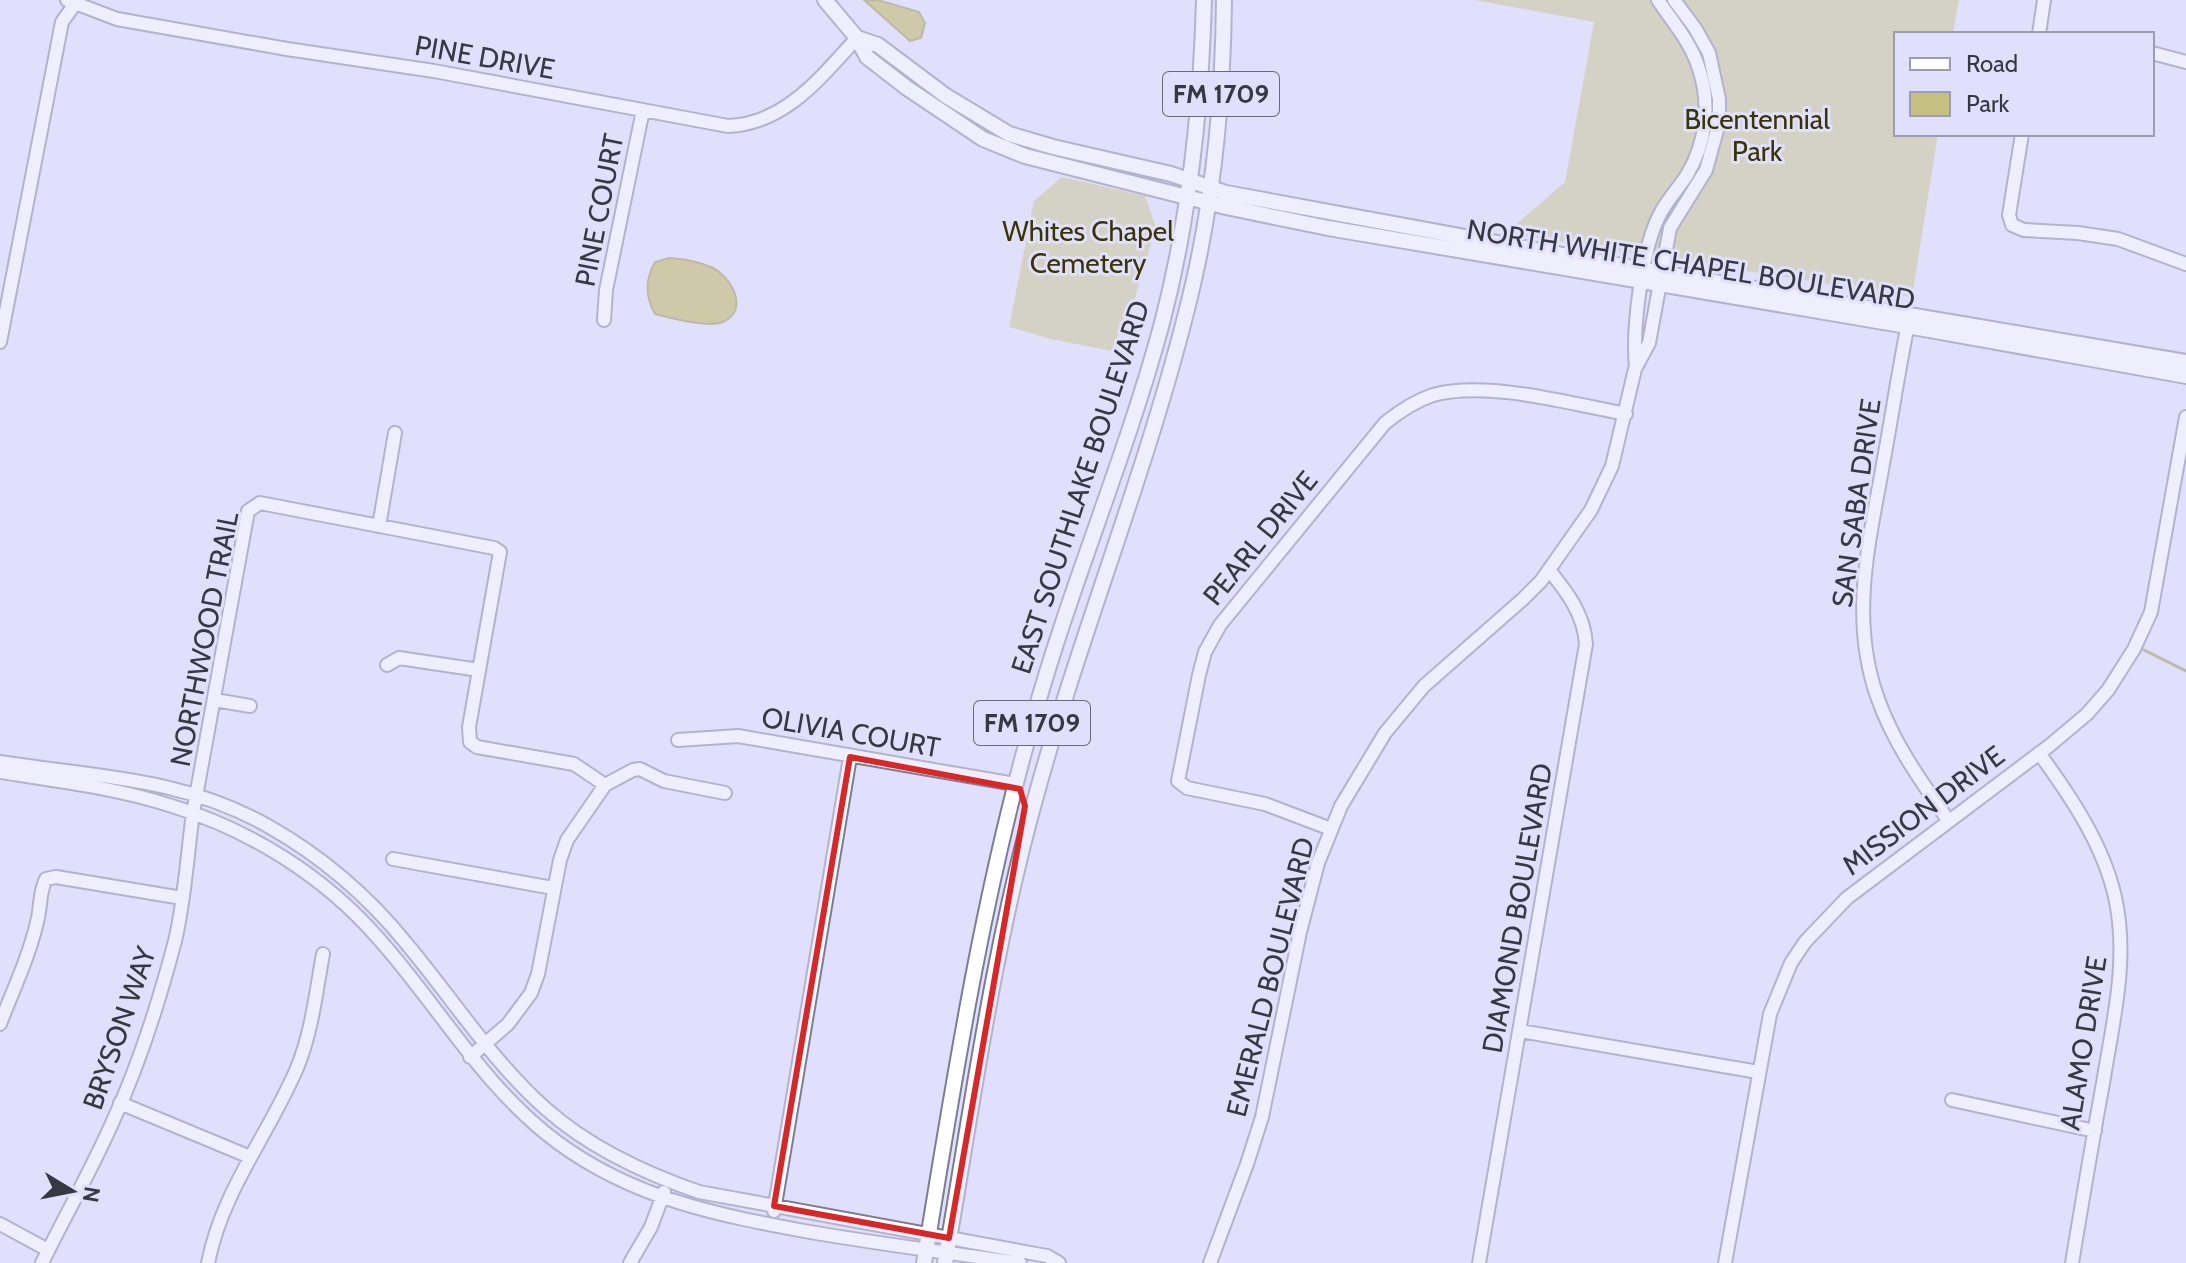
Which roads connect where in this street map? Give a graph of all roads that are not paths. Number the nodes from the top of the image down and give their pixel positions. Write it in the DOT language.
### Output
graph roads {
  1 [pos="825,0"];
  2 [pos="1204,0"];
  3 [pos="1224,0"];
  4 [pos="1658,0"];
  5 [pos="1674,0"];
  6 [pos="2044,0"];
  7 [pos="71,2"];
  8 [pos="2039,32"];
  9 [pos="857,38"];
  10 [pos="2154,54"];
  11 [pos="2186,62"];
  12 [pos="1715,99"];
  13 [pos="643,110"];
  14 [pos="2022,136"];
  15 [pos="1190,188"];
  16 [pos="1211,195"];
  17 [pos="2186,264"];
  18 [pos="1643,276"];
  19 [pos="1659,278"];
  20 [pos="604,320"];
  21 [pos="1908,321"];
  22 [pos="0,342"];
  23 [pos="2186,362"];
  24 [pos="1636,367"];
  25 [pos="2186,376"];
  26 [pos="1626,414"];
  27 [pos="2186,417"];
  28 [pos="395,433"];
  29 [pos="1127,434"];
  30 [pos="1148,443"];
  31 [pos="379,526"];
  32 [pos="1549,570"];
  33 [pos="387,665"];
  34 [pos="479,670"];
  35 [pos="215,700"];
  36 [pos="250,706"];
  37 [pos="678,740"];
  38 [pos="2039,753"];
  39 [pos="850,757"];
  40 [pos="0,762"];
  41 [pos="9,770"];
  42 [pos="1015,784"];
  43 [pos="605,785"];
  44 [pos="725,793"];
  45 [pos="198,796"];
  46 [pos="193,813"];
  47 [pos="1948,820"];
  48 [pos="1331,829"];
  49 [pos="393,859"];
  50 [pos="1016,870"];
  51 [pos="553,888"];
  52 [pos="182,898"];
  53 [pos="323,954"];
  54 [pos="0,1024"];
  55 [pos="1520,1031"];
  56 [pos="483,1045"];
  57 [pos="470,1057"];
  58 [pos="1758,1072"];
  59 [pos="1952,1100"];
  60 [pos="120,1103"];
  61 [pos="569,1127"];
  62 [pos="2095,1131"];
  63 [pos="557,1142"];
  64 [pos="250,1157"];
  65 [pos="668,1181"];
  66 [pos="662,1198"];
  67 [pos="774,1206"];
  68 [pos="0,1224"];
  69 [pos="772,1225"];
  70 [pos="929,1234"];
  71 [pos="48,1250"];
  72 [pos="947,1251"];
  73 [pos="925,1257"];
  74 [pos="42,1263"];
  75 [pos="208,1263"];
  76 [pos="630,1263"];
  77 [pos="1020,1263"];
  78 [pos="1059,1263"];
  79 [pos="1210,1263"];
  80 [pos="1479,1263"];
  81 [pos="1725,1263"];
  82 [pos="2072,1263"];
  1 -- 9 [label="main road, NORTH WHITE CHAPEL BOULEVARD"];
  2 -- 15 [label="main road, FM 1709"];
  3 -- 16 [label="main road, FM 1709"];
  4 -- 12 [label="street"];
  5 -- 12 [label="street"];
  6 -- 8 [label="street"];
  7 -- 13 [label="street, PINE DRIVE"];
  7 -- 22 [label="street"];
  9 -- 13 [label="street, PINE DRIVE"];
  9 -- 15 [label="main road, NORTH WHITE CHAPEL BOULEVARD"];
  10 -- 11 [label="street"];
  12 -- 18 [label="street, EMERALD BOULEVARD"];
  12 -- 19 [label="street, EMERALD BOULEVARD"];
  13 -- 20 [label="street, PINE COURT"];
  14 -- 17 [label="street"];
  15 -- 16 [label="main road, NORTH WHITE CHAPEL BOULEVARD"];
  15 -- 29 [label="main road, EAST SOUTHLAKE BOULEVARD / FM 1709"];
  16 -- 18 [label="main road, NORTH WHITE CHAPEL BOULEVARD"];
  16 -- 30 [label="main road, EAST SOUTHLAKE BOULEVARD / FM 1709"];
  18 -- 19 [label="main road, NORTH WHITE CHAPEL BOULEVARD"];
  18 -- 24 [label="street, EMERALD BOULEVARD"];
  19 -- 21 [label="main road, NORTH WHITE CHAPEL BOULEVARD"];
  19 -- 24 [label="street, EMERALD BOULEVARD"];
  21 -- 23 [label="main road, NORTH WHITE CHAPEL BOULEVARD"];
  21 -- 25 [label="main road, NORTH WHITE CHAPEL BOULEVARD"];
  21 -- 47 [label="street, SAN SABA DRIVE"];
  24 -- 26 [label="street, EMERALD BOULEVARD"];
  26 -- 32 [label="street, EMERALD BOULEVARD"];
  26 -- 48 [label="street, PEARL DRIVE"];
  27 -- 38 [label="street, MISSION DRIVE"];
  28 -- 31 [label="street"];
  29 -- 30 [label="main road"];
  29 -- 42 [label="main road, EAST SOUTHLAKE BOULEVARD / FM 1709"];
  30 -- 50 [label="main road, EAST SOUTHLAKE BOULEVARD / FM 1709"];
  31 -- 34 [label="street, NORTHWOOD TRAIL"];
  31 -- 35 [label="street, NORTHWOOD TRAIL"];
  32 -- 48 [label="street, EMERALD BOULEVARD"];
  32 -- 55 [label="street, DIAMOND BOULEVARD"];
  33 -- 34 [label="street"];
  34 -- 43 [label="street, NORTHWOOD TRAIL"];
  35 -- 36 [label="street"];
  35 -- 45 [label="street, NORTHWOOD TRAIL"];
  37 -- 39 [label="street, OLIVIA COURT"];
  38 -- 47 [label="street, MISSION DRIVE"];
  38 -- 62 [label="street, ALAMO DRIVE"];
  39 -- 42 [label="street, OLIVIA COURT"];
  39 -- 67 [label="street"];
  40 -- 41 [label="street"];
  41 -- 45 [label="street"];
  41 -- 46 [label="street"];
  42 -- 50 [label="main road"];
  42 -- 70 [label="main road, EAST SOUTHLAKE BOULEVARD / FM 1709"];
  43 -- 44 [label="street"];
  43 -- 51 [label="street"];
  45 -- 46 [label="street, BRYSON WAY"];
  45 -- 56 [label="street"];
  46 -- 52 [label="street, BRYSON WAY"];
  46 -- 57 [label="street"];
  47 -- 58 [label="street, MISSION DRIVE"];
  48 -- 79 [label="street, EMERALD BOULEVARD"];
  49 -- 51 [label="street"];
  50 -- 72 [label="main road, EAST SOUTHLAKE BOULEVARD / FM 1709"];
  51 -- 56 [label="street"];
  52 -- 54 [label="street"];
  52 -- 60 [label="street, BRYSON WAY"];
  53 -- 64 [label="street"];
  55 -- 58 [label="street"];
  55 -- 80 [label="street, DIAMOND BOULEVARD"];
  56 -- 57 [label="street"];
  56 -- 61 [label="street"];
  57 -- 63 [label="street"];
  58 -- 81 [label="street, MISSION DRIVE"];
  59 -- 62 [label="street"];
  60 -- 64 [label="street"];
  60 -- 71 [label="street, BRYSON WAY"];
  61 -- 63 [label="street"];
  61 -- 65 [label="street"];
  62 -- 82 [label="street, ALAMO DRIVE"];
  63 -- 66 [label="street"];
  64 -- 75 [label="street"];
  65 -- 66 [label="street"];
  65 -- 67 [label="street"];
  66 -- 69 [label="street"];
  66 -- 76 [label="street"];
  67 -- 69 [label="street"];
  67 -- 70 [label="street"];
  68 -- 71 [label="street"];
  69 -- 73 [label="street"];
  70 -- 72 [label="street"];
  70 -- 73 [label="main road, EAST SOUTHLAKE BOULEVARD / FM 1709"];
  71 -- 74 [label="street, BRYSON WAY"];
  72 -- 73 [label="street"];
  72 -- 77 [label="street"];
  72 -- 78 [label="street"];
}
